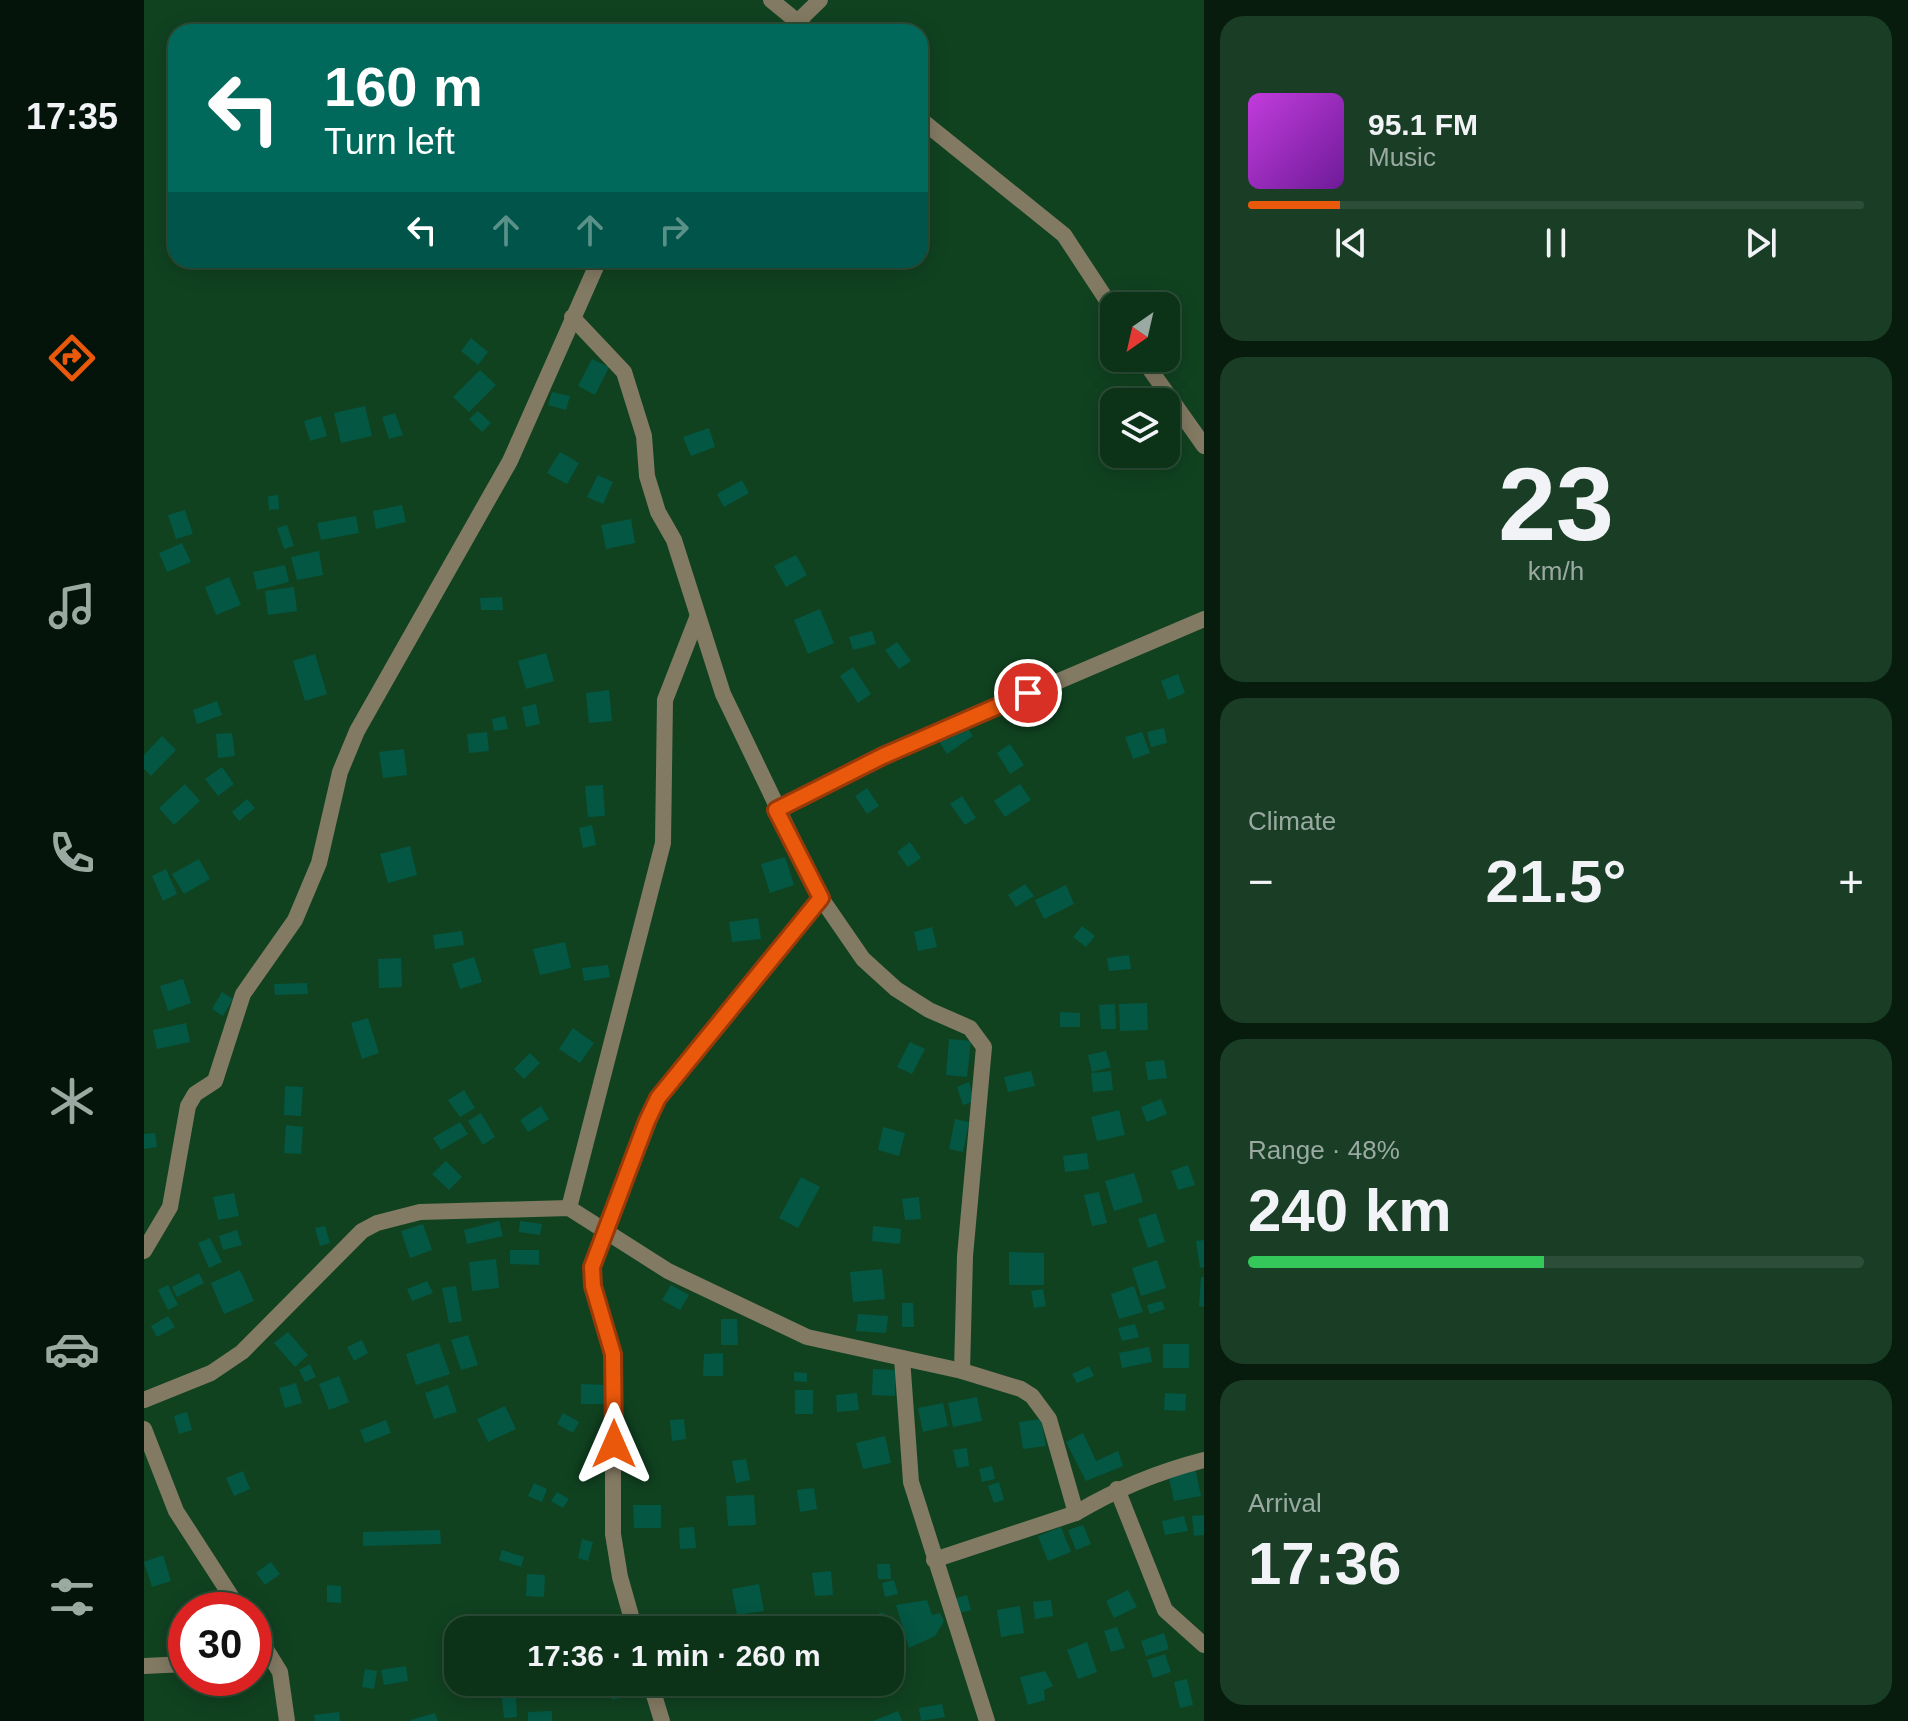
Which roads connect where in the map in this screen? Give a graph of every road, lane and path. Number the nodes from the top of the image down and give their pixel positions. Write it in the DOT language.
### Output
graph roads {
  1 [pos="771,0"];
  2 [pos="820,0"];
  3 [pos="794,24"];
  4 [pos="801,24"];
  5 [pos="928,125"];
  6 [pos="595,268"];
  7 [pos="1102,292"];
  8 [pos="572,317"];
  9 [pos="1152,372"];
  10 [pos="1204,446"];
  11 [pos="697,618"];
  12 [pos="1204,619"];
  13 [pos="776,810"];
  14 [pos="821,898"];
  15 [pos="569,1208"];
  16 [pos="608,1232"];
  17 [pos="144,1251"];
  18 [pos="902,1358"];
  19 [pos="962,1371"];
  20 [pos="144,1400"];
  21 [pos="144,1429"];
  22 [pos="1204,1460"];
  23 [pos="1117,1489"];
  24 [pos="1076,1513"];
  25 [pos="934,1560"];
  26 [pos="228,1592"];
  27 [pos="631,1616"];
  28 [pos="1204,1645"];
  29 [pos="272,1658"];
  30 [pos="274,1661"];
  31 [pos="168,1665"];
  32 [pos="144,1666"];
  33 [pos="654,1696"];
  34 [pos="287,1721"];
  35 [pos="662,1721"];
  36 [pos="987,1721"];
  1 -- 3 [label="street"];
  2 -- 4 [label="street"];
  5 -- 7 [label="street"];
  6 -- 8 [label="street"];
  8 -- 11 [label="street"];
  8 -- 17 [label="street"];
  9 -- 10 [label="street"];
  11 -- 13 [label="street"];
  11 -- 15 [label="street"];
  12 -- 13 [label="street"];
  13 -- 14 [label="street"];
  14 -- 16 [label="street"];
  14 -- 19 [label="street"];
  15 -- 16 [label="street"];
  15 -- 20 [label="street"];
  16 -- 18 [label="street"];
  16 -- 27 [label="street"];
  18 -- 19 [label="street"];
  18 -- 25 [label="street"];
  19 -- 24 [label="street"];
  21 -- 26 [label="street"];
  22 -- 23 [label="street"];
  23 -- 24 [label="street"];
  23 -- 28 [label="street"];
  24 -- 25 [label="street"];
  25 -- 36 [label="street"];
  29 -- 30 [label="street"];
  30 -- 34 [label="street"];
  31 -- 32 [label="street"];
  33 -- 35 [label="street"];
}
